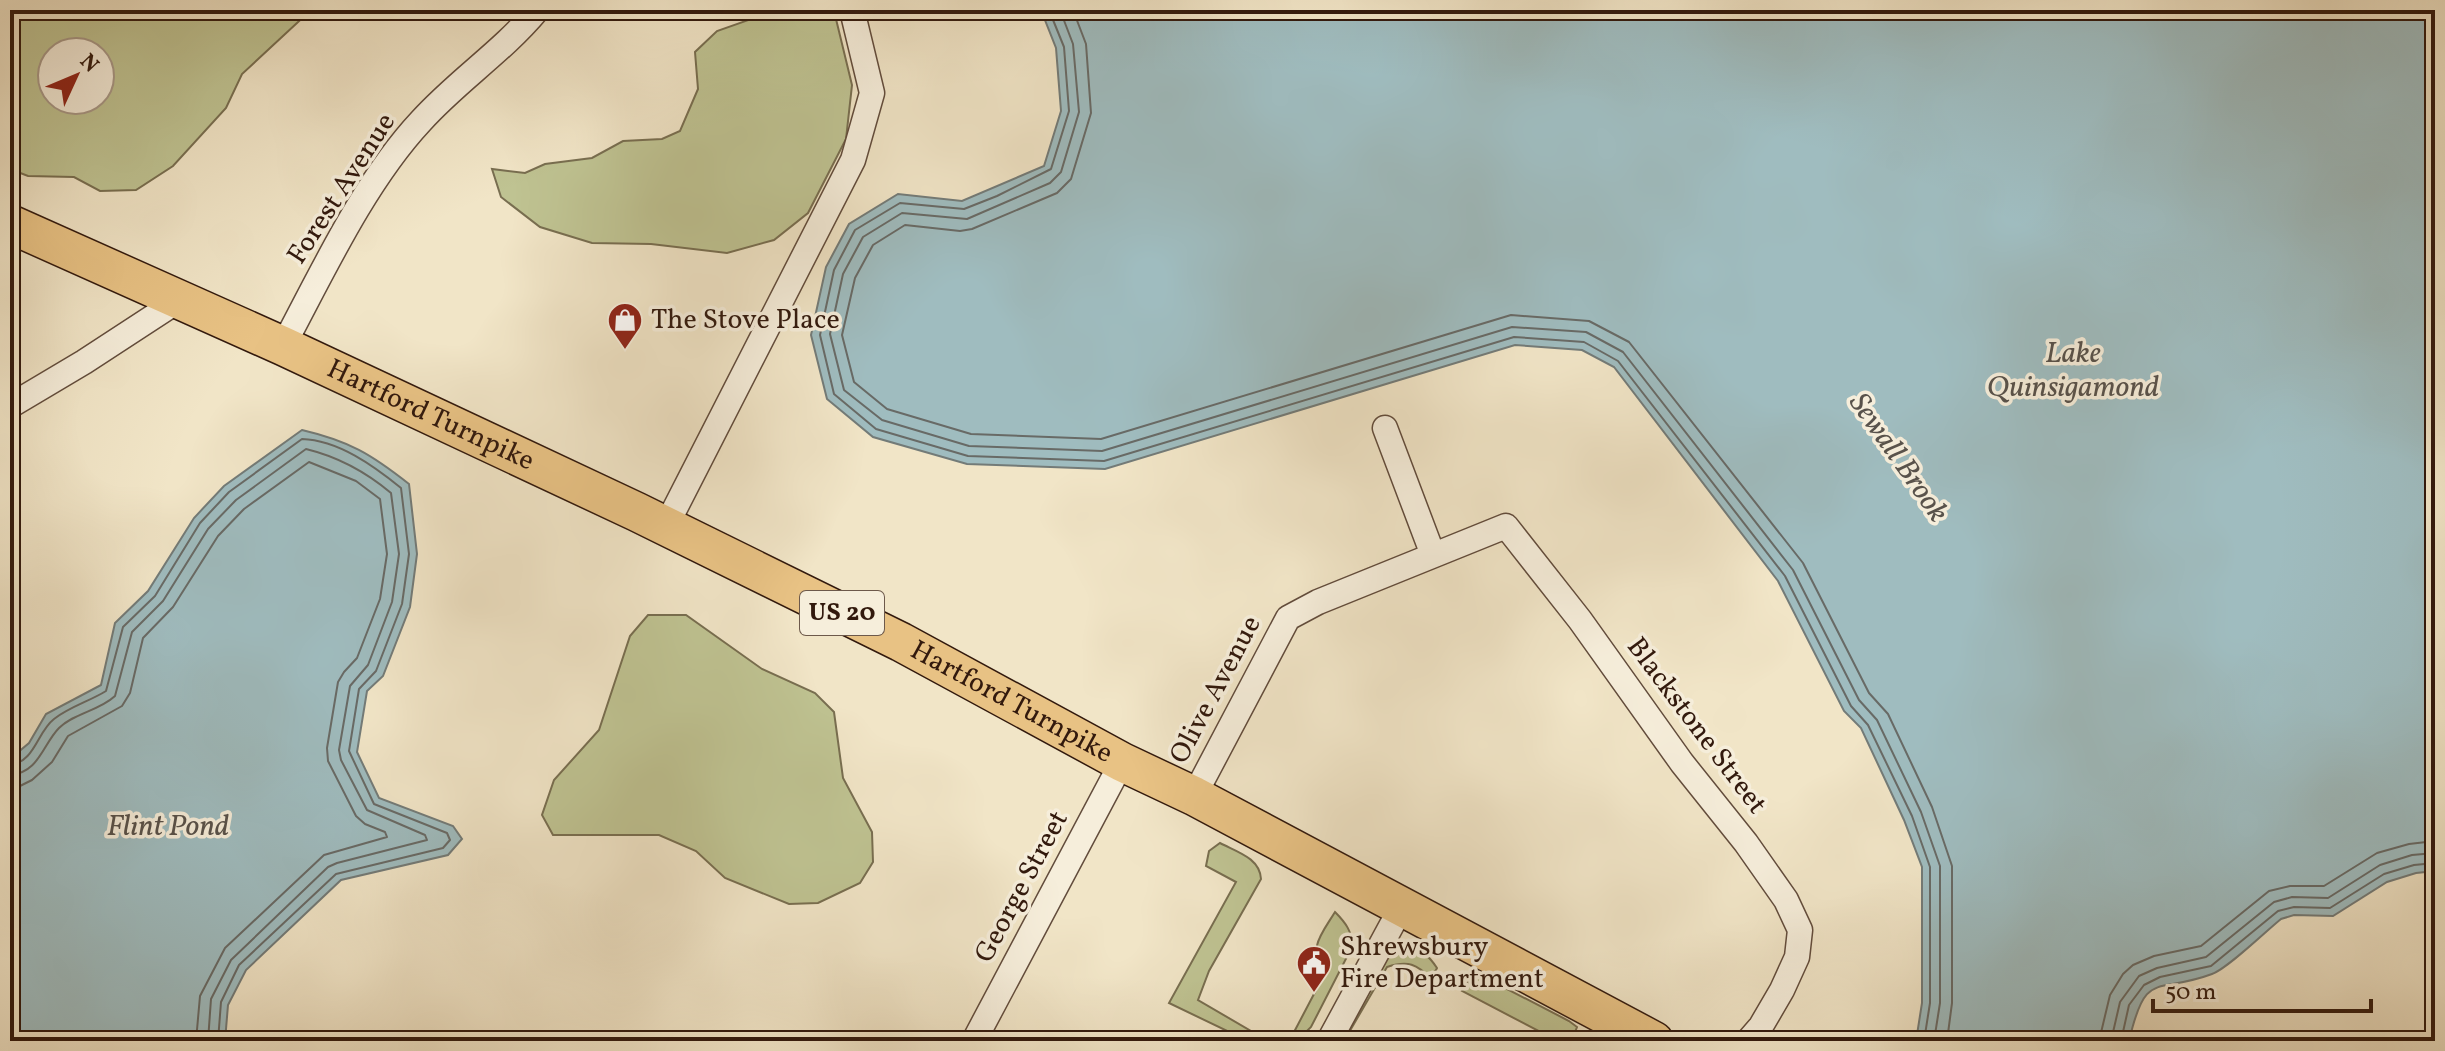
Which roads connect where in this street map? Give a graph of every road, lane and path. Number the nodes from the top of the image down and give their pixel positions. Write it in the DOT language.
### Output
graph roads {
  1 [pos="537,10"];
  2 [pos="852,10"];
  3 [pos="10,224"];
  4 [pos="179,300"];
  5 [pos="283,346"];
  6 [pos="10,406"];
  7 [pos="1385,428"];
  8 [pos="666,526"];
  9 [pos="1433,555"];
  10 [pos="1122,762"];
  11 [pos="1194,796"];
  12 [pos="1401,908"];
  13 [pos="974,1041"];
  14 [pos="1329,1041"];
  15 [pos="1654,1041"];
  16 [pos="1748,1041"];
  1 -- 5 [label="street, Forest Avenue"];
  2 -- 8 [label="street"];
  3 -- 4 [label="main road, Hartford Turnpike / US 20"];
  4 -- 5 [label="main road, Hartford Turnpike / US 20"];
  4 -- 6 [label="street"];
  5 -- 8 [label="main road, Hartford Turnpike / US 20"];
  7 -- 9 [label="street"];
  8 -- 10 [label="main road, Hartford Turnpike / US 20"];
  9 -- 11 [label="street, Olive Avenue"];
  9 -- 16 [label="street, Blackstone Street"];
  10 -- 11 [label="main road, Hartford Turnpike / US 20"];
  10 -- 13 [label="street, George Street"];
  11 -- 12 [label="main road, Hartford Turnpike / US 20"];
  12 -- 14 [label="street"];
  12 -- 15 [label="main road, Hartford Turnpike / US 20"];
}
